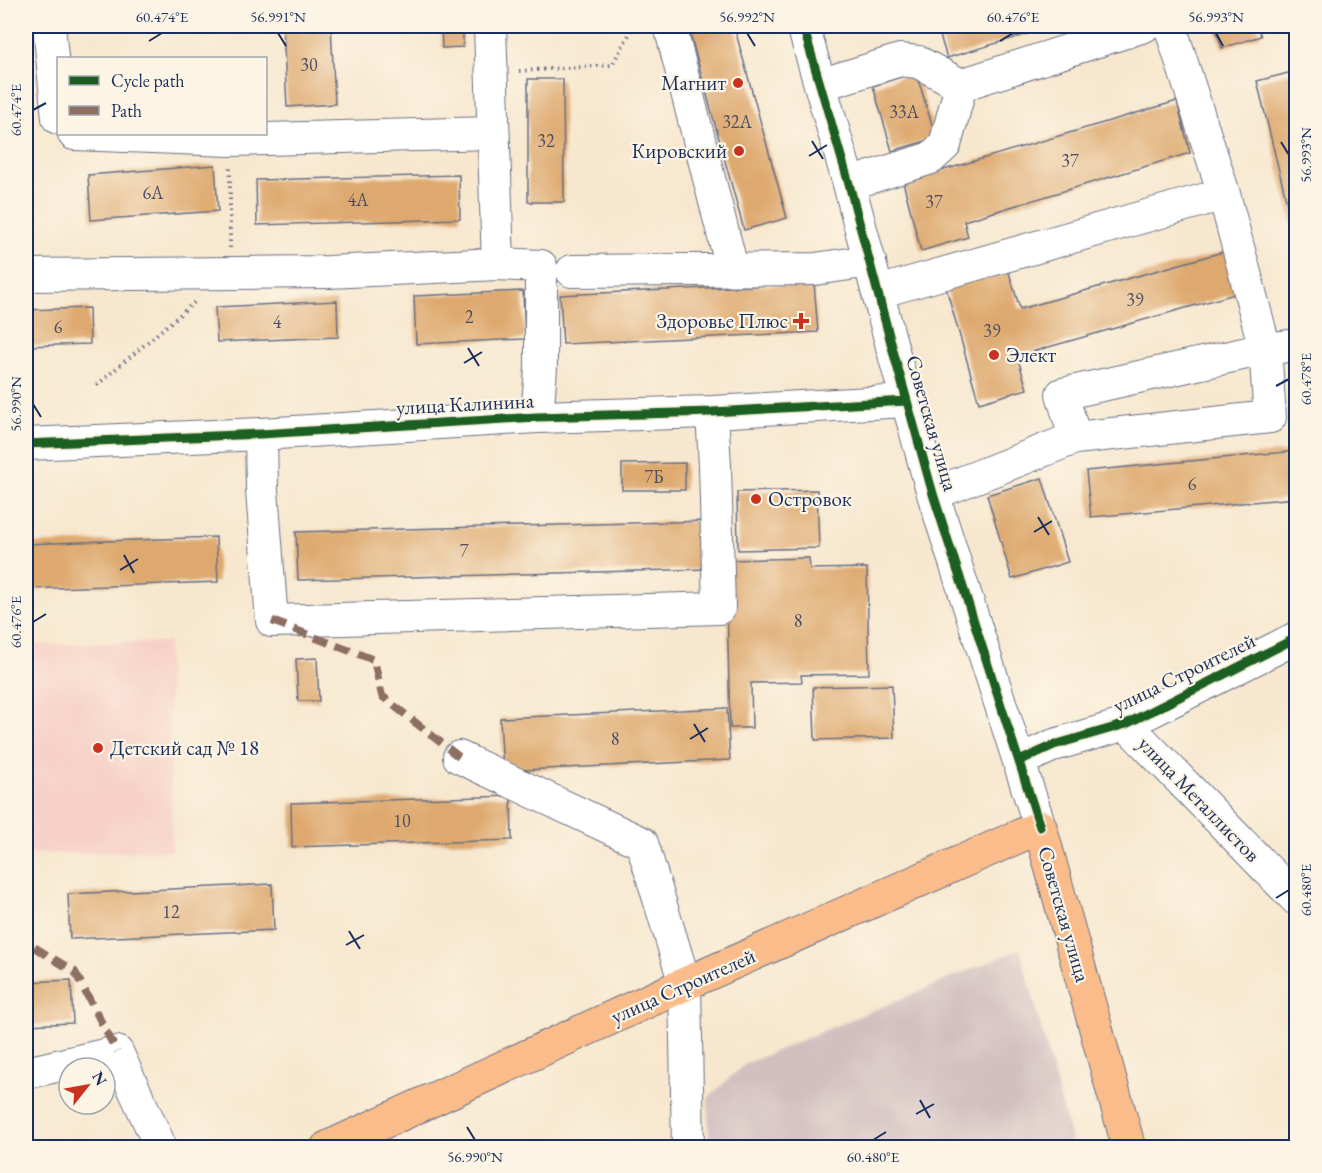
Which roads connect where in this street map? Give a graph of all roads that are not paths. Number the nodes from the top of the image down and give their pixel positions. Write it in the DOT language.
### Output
graph roads {
  1 [pos="49,26"];
  2 [pos="490,26"];
  3 [pos="670,26"];
  4 [pos="803,26"];
  5 [pos="1144,26"];
  6 [pos="1170,26"];
  7 [pos="820,85"];
  8 [pos="961,85"];
  9 [pos="57,108"];
  10 [pos="493,133"];
  11 [pos="100,135"];
  12 [pos="849,184"];
  13 [pos="1224,195"];
  14 [pos="870,261"];
  15 [pos="498,264"];
  16 [pos="732,268"];
  17 [pos="572,271"];
  18 [pos="26,275"];
  19 [pos="878,292"];
  20 [pos="1296,345"];
  21 [pos="1265,349"];
  22 [pos="906,401"];
  23 [pos="712,412"];
  24 [pos="537,417"];
  25 [pos="261,434"];
  26 [pos="1075,438"];
  27 [pos="26,444"];
  28 [pos="933,494"];
  29 [pos="1296,638"];
  30 [pos="1126,724"];
  31 [pos="459,757"];
  32 [pos="1018,761"];
  33 [pos="1040,827"];
  34 [pos="1296,899"];
  35 [pos="685,984"];
  36 [pos="26,1073"];
  37 [pos="161,1148"];
  38 [pos="327,1148"];
  39 [pos="688,1148"];
  40 [pos="1129,1148"];
  1 -- 9 [label="street"];
  2 -- 10 [label="street"];
  3 -- 16 [label="street"];
  4 -- 7 [label="street, Советская улица"];
  5 -- 8 [label="street"];
  6 -- 13 [label="street"];
  7 -- 8 [label="street"];
  7 -- 12 [label="street, Советская улица"];
  8 -- 12 [label="street"];
  10 -- 11 [label="street"];
  10 -- 15 [label="street"];
  12 -- 14 [label="street, Советская улица"];
  13 -- 19 [label="street"];
  13 -- 21 [label="street"];
  14 -- 16 [label="street"];
  14 -- 19 [label="street, Советская улица"];
  15 -- 18 [label="street"];
  15 -- 24 [label="street"];
  16 -- 17 [label="street"];
  19 -- 22 [label="street, Советская улица"];
  20 -- 21 [label="street"];
  21 -- 26 [label="street"];
  21 -- 26 [label="street"];
  22 -- 23 [label="street, улица Калинина"];
  22 -- 28 [label="street, Советская улица"];
  23 -- 24 [label="street, улица Калинина"];
  23 -- 25 [label="street"];
  24 -- 25 [label="street, улица Калинина"];
  25 -- 27 [label="street, улица Калинина"];
  26 -- 28 [label="street"];
  28 -- 32 [label="street, Советская улица"];
  29 -- 30 [label="street, улица Строителей"];
  30 -- 32 [label="street, улица Строителей"];
  30 -- 34 [label="street, улица Металлистов"];
  31 -- 35 [label="street"];
  32 -- 33 [label="street, Советская улица"];
  33 -- 35 [label="main road, улица Строителей"];
  33 -- 40 [label="main road, Советская улица"];
  35 -- 38 [label="main road, улица Строителей"];
  35 -- 39 [label="street"];
  36 -- 37 [label="street"];
}
